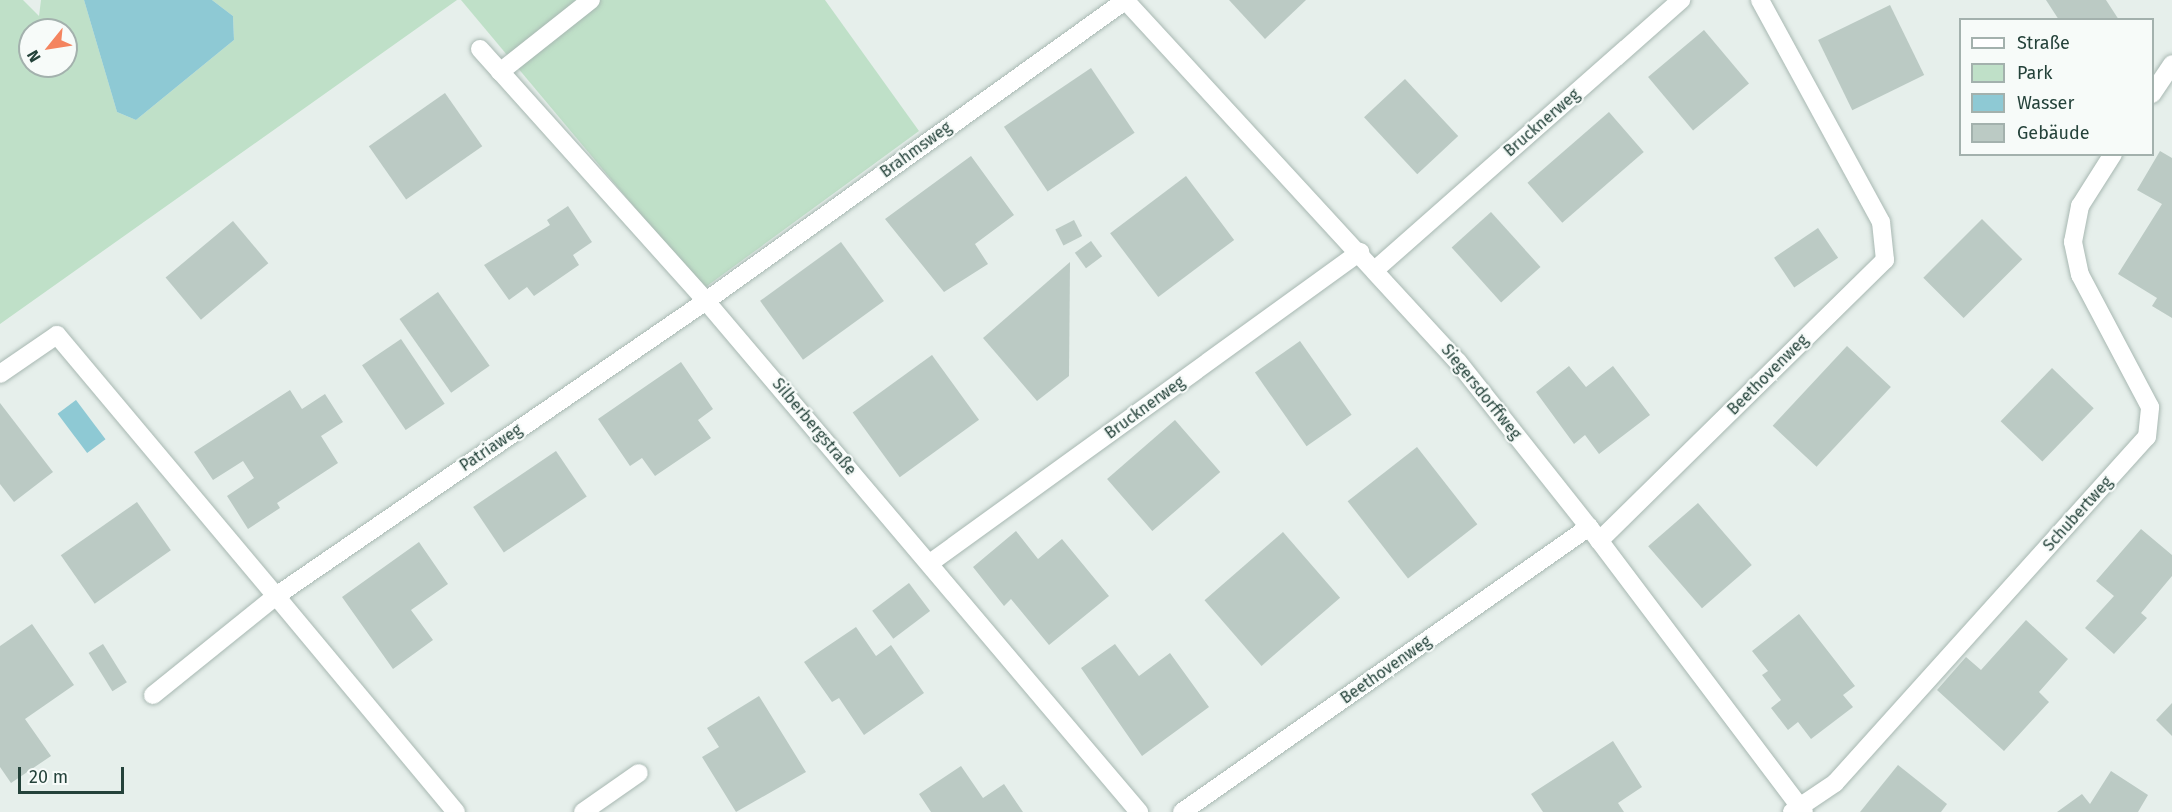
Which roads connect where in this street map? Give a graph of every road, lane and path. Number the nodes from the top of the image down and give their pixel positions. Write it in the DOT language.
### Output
graph roads {
  1 [pos="591,0"];
  2 [pos="1126,0"];
  3 [pos="1681,0"];
  4 [pos="1760,0"];
  5 [pos="480,49"];
  6 [pos="2172,64"];
  7 [pos="500,72"];
  8 [pos="2154,91"];
  9 [pos="2112,156"];
  10 [pos="1360,252"];
  11 [pos="1376,269"];
  12 [pos="706,301"];
  13 [pos="0,374"];
  14 [pos="1594,534"];
  15 [pos="930,563"];
  16 [pos="276,596"];
  17 [pos="153,694"];
  18 [pos="639,772"];
  19 [pos="1798,810"];
  20 [pos="456,812"];
  21 [pos="583,812"];
  22 [pos="1139,812"];
  23 [pos="1182,812"];
  1 -- 7 [label="street"];
  2 -- 10 [label="street, Siegersdorffweg"];
  2 -- 12 [label="street, Brahmsweg"];
  3 -- 11 [label="street, Brucknerweg"];
  4 -- 14 [label="street, Beethovenweg"];
  5 -- 7 [label="street, Silberbergstraße"];
  6 -- 8 [label="street"];
  7 -- 12 [label="street, Silberbergstraße"];
  9 -- 19 [label="street, Schubertweg"];
  10 -- 11 [label="street, Siegersdorffweg"];
  10 -- 15 [label="street, Brucknerweg"];
  11 -- 14 [label="street, Siegersdorffweg"];
  12 -- 15 [label="street, Silberbergstraße"];
  12 -- 16 [label="street, Patriaweg"];
  13 -- 16 [label="street"];
  14 -- 19 [label="street, Siegersdorffweg"];
  14 -- 23 [label="street, Beethovenweg"];
  15 -- 22 [label="street, Silberbergstraße"];
  16 -- 17 [label="street, Patriaweg"];
  16 -- 20 [label="street"];
  18 -- 21 [label="street"];
}
